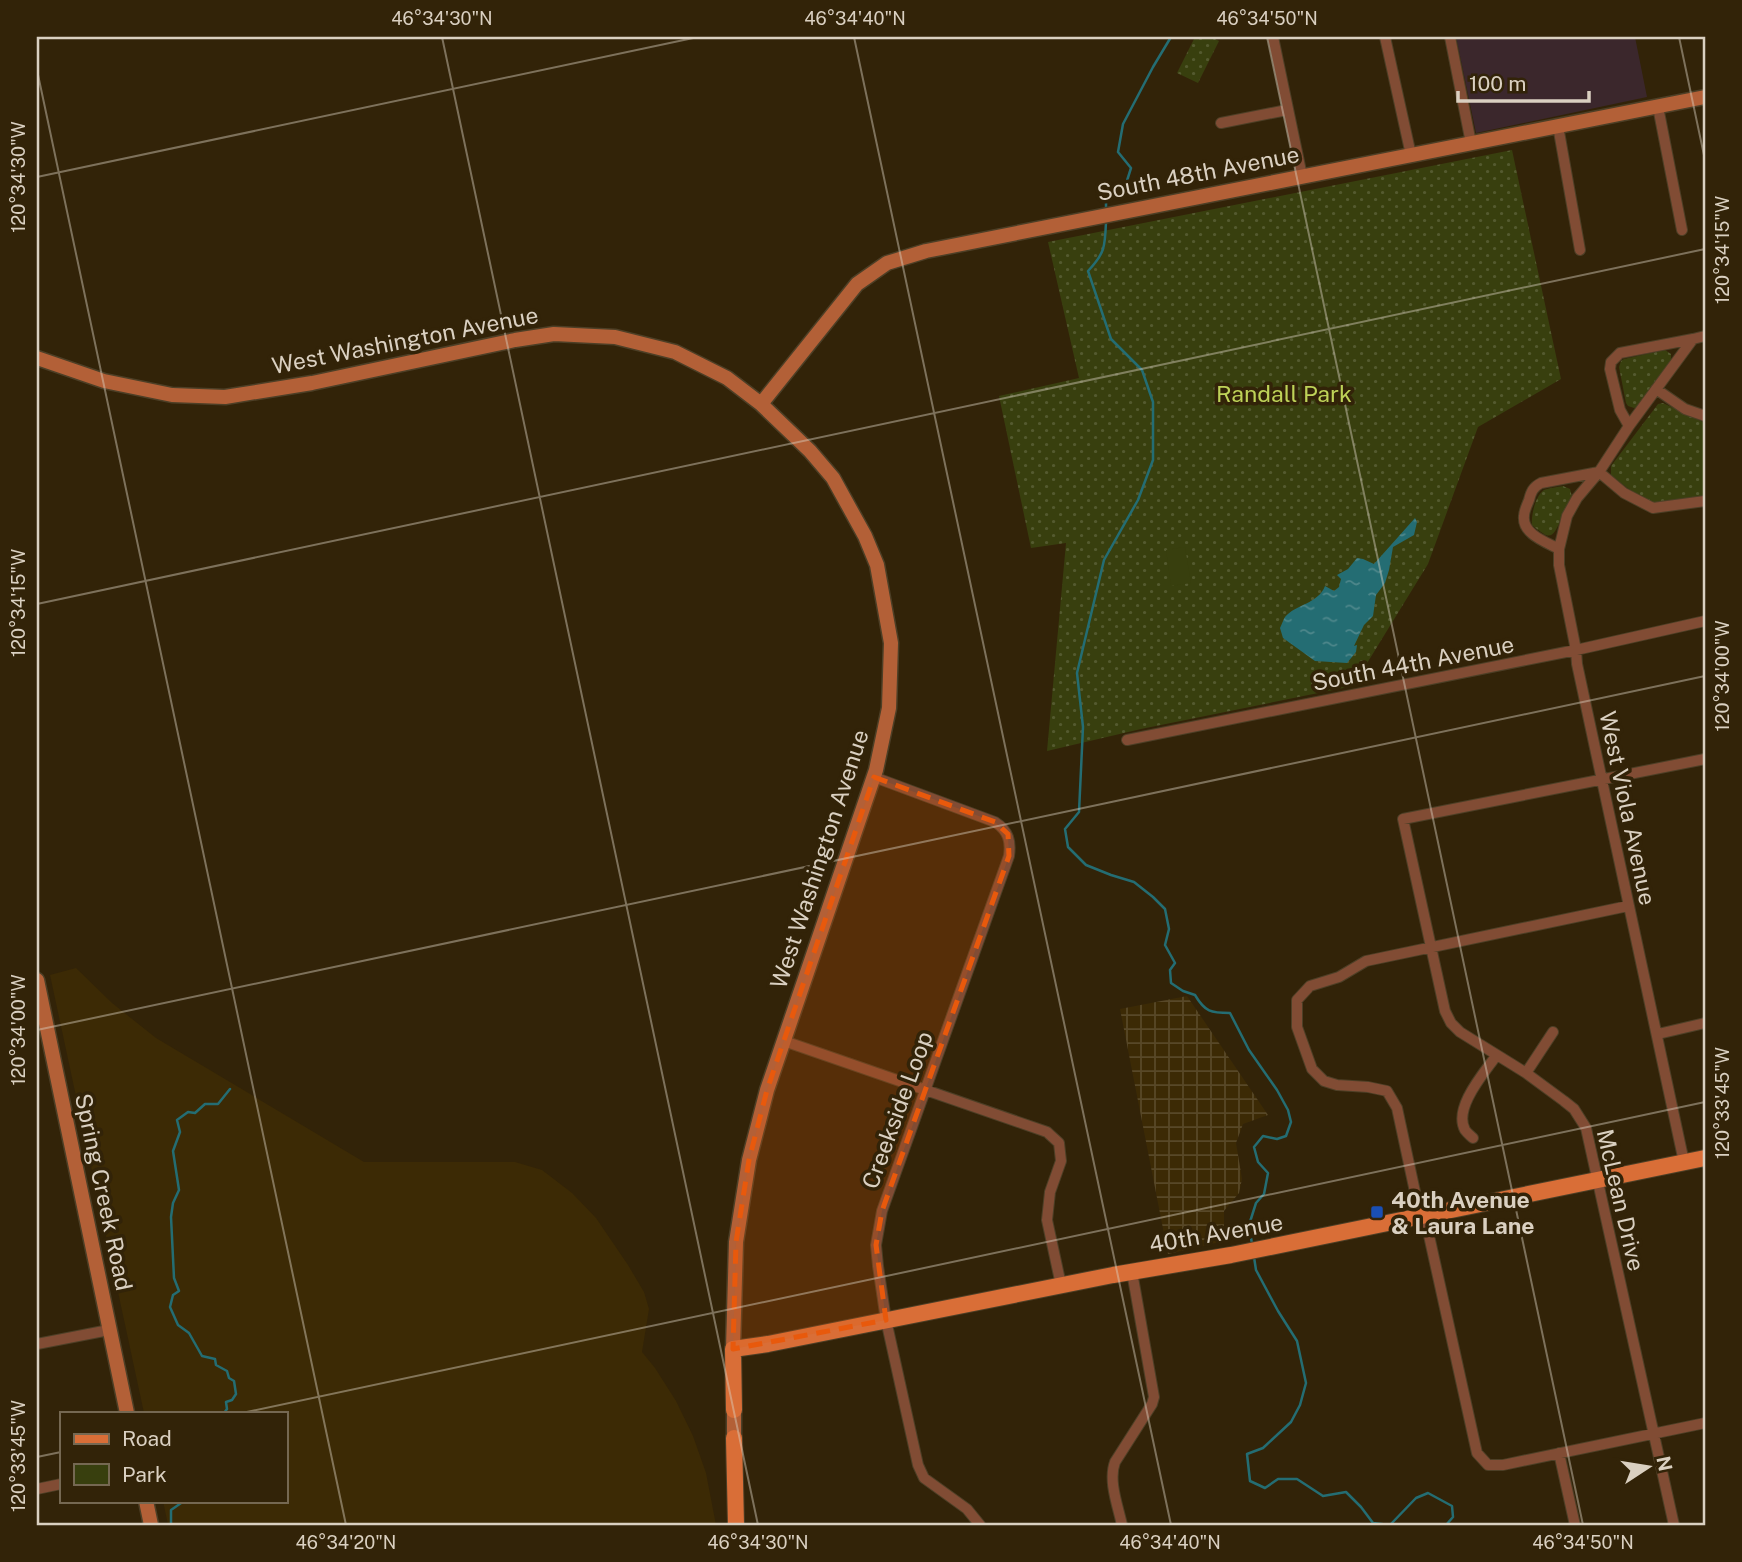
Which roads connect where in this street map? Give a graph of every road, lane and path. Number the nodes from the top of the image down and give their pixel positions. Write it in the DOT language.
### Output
graph roads {
  1 [pos="1273,37"];
  2 [pos="1385,37"];
  3 [pos="1450,37"];
  4 [pos="1705,97"];
  5 [pos="1658,107"];
  6 [pos="1287,110"];
  7 [pos="1221,122"];
  8 [pos="1558,126"];
  9 [pos="1471,143"];
  10 [pos="1411,155"];
  11 [pos="1302,176"];
  12 [pos="1682,230"];
  13 [pos="1580,250"];
  14 [pos="1705,336"];
  15 [pos="1693,339"];
  16 [pos="37,358"];
  17 [pos="1656,389"];
  18 [pos="761,404"];
  19 [pos="1705,416"];
  20 [pos="1629,426"];
  21 [pos="1599,472"];
  22 [pos="1705,500"];
  23 [pos="1559,549"];
  24 [pos="1705,621"];
  25 [pos="1576,650"];
  26 [pos="1127,740"];
  27 [pos="1705,759"];
  28 [pos="874,777"];
  29 [pos="1603,780"];
  30 [pos="1628,906"];
  31 [pos="1430,948"];
  32 [pos="37,980"];
  33 [pos="40,1014"];
  34 [pos="1705,1023"];
  35 [pos="1553,1032"];
  36 [pos="1658,1034"];
  37 [pos="783,1041"];
  38 [pos="1496,1056"];
  39 [pos="1526,1073"];
  40 [pos="925,1090"];
  41 [pos="1473,1138"];
  42 [pos="1705,1158"];
  43 [pos="1684,1162"];
  44 [pos="1598,1179"];
  45 [pos="1423,1215"];
  46 [pos="1132,1272"];
  47 [pos="1061,1285"];
  48 [pos="886,1320"];
  49 [pos="109,1330"];
  50 [pos="37,1344"];
  51 [pos="733,1349"];
  52 [pos="734,1410"];
  53 [pos="127,1412"];
  54 [pos="1705,1423"];
  55 [pos="1653,1433"];
  56 [pos="734,1438"];
  57 [pos="1559,1453"];
  58 [pos="60,1485"];
  59 [pos="37,1489"];
  60 [pos="146,1502"];
  61 [pos="151,1525"];
  62 [pos="736,1525"];
  63 [pos="979,1525"];
  64 [pos="1122,1525"];
  65 [pos="1575,1525"];
  66 [pos="1674,1525"];
  1 -- 6 [label="street"];
  2 -- 10 [label="street"];
  3 -- 9 [label="street"];
  4 -- 5 [label="main road, South 48th Avenue"];
  5 -- 8 [label="main road, South 48th Avenue"];
  5 -- 12 [label="street"];
  6 -- 7 [label="street"];
  6 -- 11 [label="street"];
  8 -- 9 [label="main road, South 48th Avenue"];
  8 -- 13 [label="street"];
  9 -- 10 [label="main road, South 48th Avenue"];
  10 -- 11 [label="main road, South 48th Avenue"];
  11 -- 18 [label="main road, South 48th Avenue"];
  14 -- 15 [label="street"];
  15 -- 17 [label="street, West Viola Avenue"];
  15 -- 20 [label="street"];
  16 -- 18 [label="main road, West Washington Avenue"];
  17 -- 19 [label="street"];
  17 -- 20 [label="street, West Viola Avenue"];
  18 -- 28 [label="main road, West Washington Avenue"];
  20 -- 21 [label="street, West Viola Avenue"];
  21 -- 22 [label="street"];
  21 -- 23 [label="street, West Viola Avenue"];
  21 -- 23 [label="street"];
  23 -- 25 [label="street, West Viola Avenue"];
  24 -- 25 [label="street, South 44th Avenue"];
  25 -- 26 [label="street, South 44th Avenue"];
  25 -- 29 [label="street, West Viola Avenue"];
  27 -- 29 [label="street"];
  28 -- 37 [label="main road, West Washington Avenue"];
  28 -- 40 [label="street, Creekside Loop"];
  29 -- 30 [label="street, West Viola Avenue"];
  29 -- 31 [label="street, McLean Drive"];
  30 -- 31 [label="street"];
  30 -- 36 [label="street, West Viola Avenue"];
  31 -- 38 [label="street, McLean Drive"];
  31 -- 45 [label="street"];
  32 -- 33 [label="main road, Spring Creek Road"];
  33 -- 49 [label="main road, Spring Creek Road"];
  34 -- 36 [label="street"];
  35 -- 39 [label="street"];
  36 -- 43 [label="street, West Viola Avenue"];
  37 -- 40 [label="street"];
  37 -- 51 [label="main road, West Washington Avenue"];
  38 -- 39 [label="street, McLean Drive"];
  38 -- 41 [label="street"];
  39 -- 44 [label="street, McLean Drive"];
  40 -- 47 [label="street"];
  40 -- 48 [label="street, Creekside Loop"];
  42 -- 43 [label="main road, 40th Avenue"];
  43 -- 44 [label="main road, 40th Avenue"];
  44 -- 45 [label="main road, 40th Avenue"];
  44 -- 55 [label="street, McLean Drive"];
  45 -- 46 [label="main road, 40th Avenue"];
  45 -- 57 [label="street"];
  46 -- 47 [label="main road, 40th Avenue"];
  46 -- 64 [label="street"];
  47 -- 48 [label="main road, 40th Avenue"];
  48 -- 51 [label="main road, 40th Avenue"];
  48 -- 63 [label="street, Creekside Loop"];
  49 -- 50 [label="street"];
  49 -- 53 [label="main road, Spring Creek Road"];
  51 -- 52 [label="main road, West Washington Avenue"];
  52 -- 56 [label="main road, West Washington Avenue"];
  54 -- 55 [label="street"];
  55 -- 57 [label="street"];
  55 -- 66 [label="street, McLean Drive"];
  56 -- 62 [label="main road, West Washington Avenue"];
  57 -- 65 [label="street"];
  58 -- 59 [label="street"];
  60 -- 61 [label="main road"];
}
